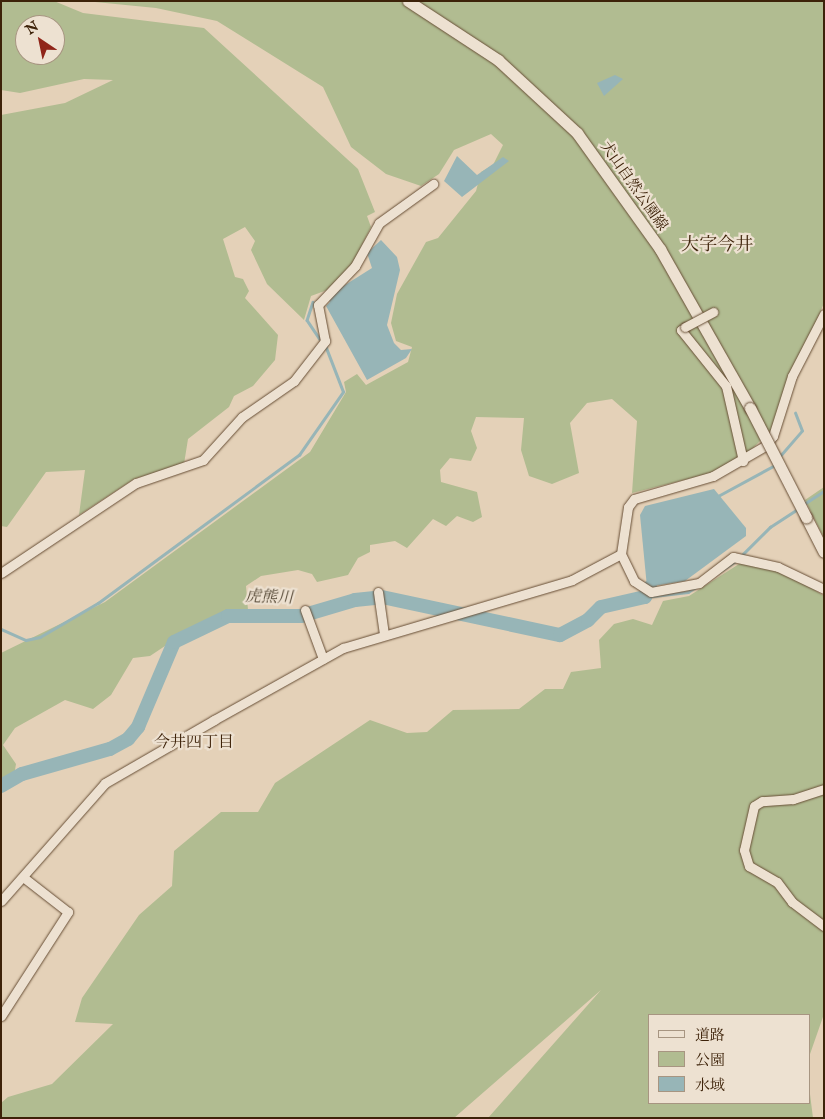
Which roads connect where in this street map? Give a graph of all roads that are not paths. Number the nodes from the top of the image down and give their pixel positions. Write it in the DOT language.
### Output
graph roads {
  1 [pos="408,1"];
  2 [pos="433,184"];
  3 [pos="713,312"];
  4 [pos="824,314"];
  5 [pos="743,461"];
  6 [pos="824,552"];
  7 [pos="621,554"];
  8 [pos="1,573"];
  9 [pos="824,589"];
  10 [pos="378,592"];
  11 [pos="306,610"];
  12 [pos="384,634"];
  13 [pos="323,659"];
  14 [pos="824,789"];
  15 [pos="23,877"];
  16 [pos="1,901"];
  17 [pos="824,926"];
  18 [pos="1,1016"];
  1 -- 6 [label="main road, 犬山自然公園線, bridge"];
  2 -- 8 [label="street"];
  3 -- 5 [label="street, bridge"];
  4 -- 5 [label="street"];
  5 -- 7 [label="street"];
  7 -- 9 [label="street"];
  7 -- 12 [label="street"];
  10 -- 12 [label="street"];
  11 -- 13 [label="street"];
  12 -- 13 [label="street"];
  13 -- 15 [label="street"];
  14 -- 17 [label="street"];
  15 -- 16 [label="street"];
  15 -- 18 [label="street"];
}
